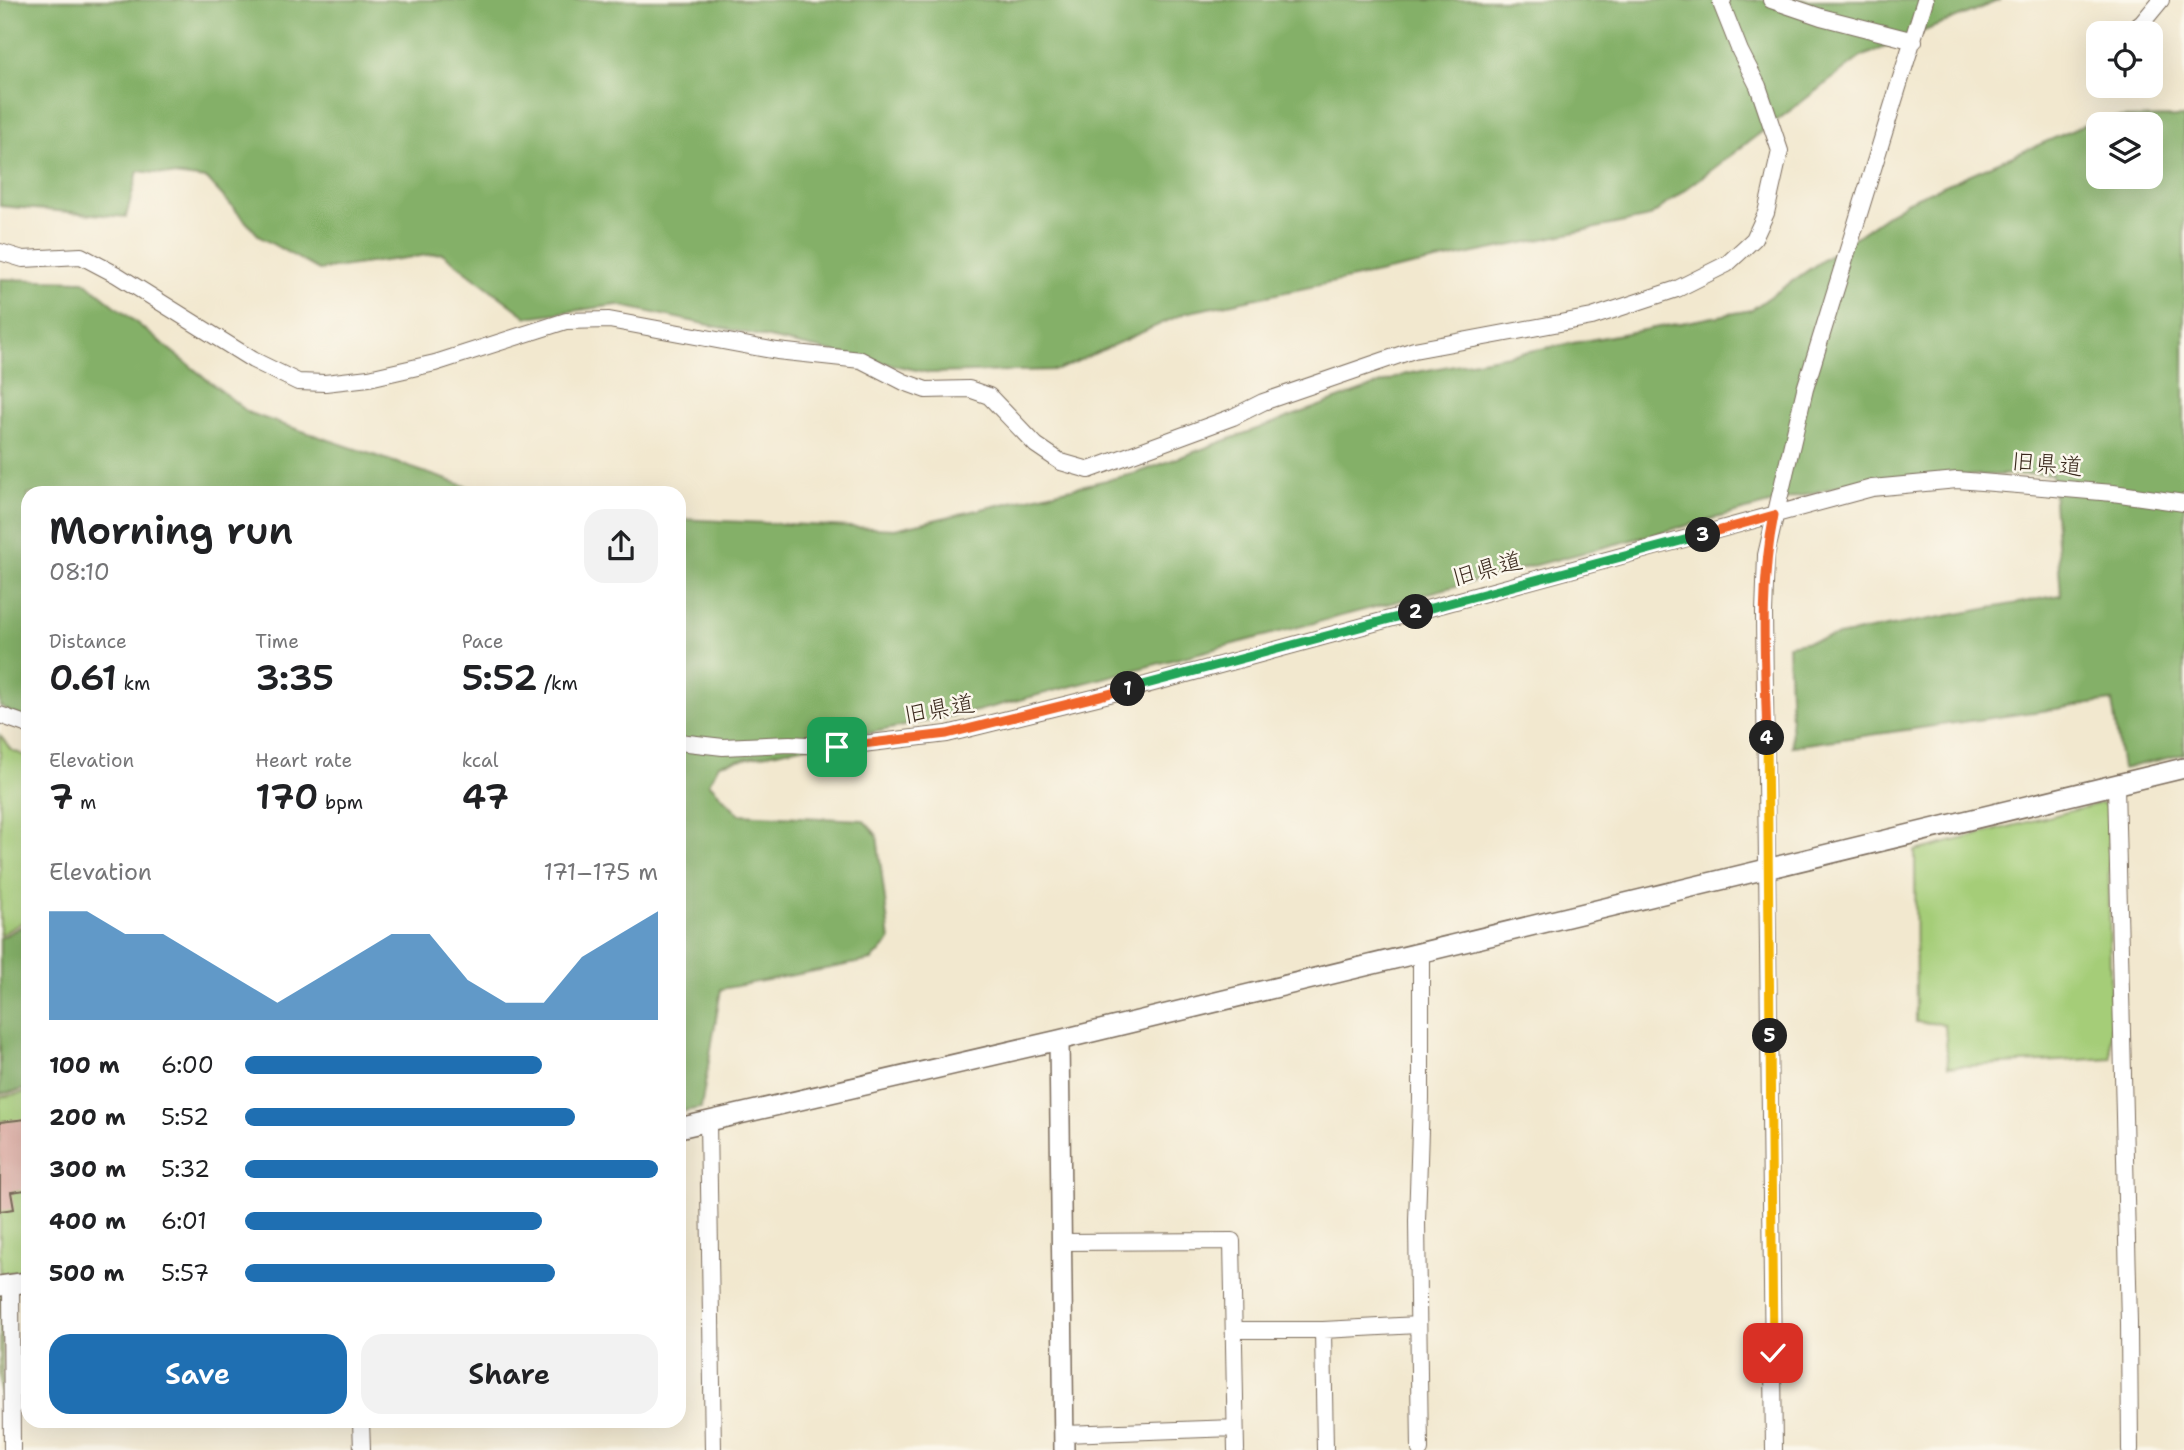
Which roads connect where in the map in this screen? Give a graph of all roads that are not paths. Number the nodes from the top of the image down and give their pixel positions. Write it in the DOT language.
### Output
graph roads {
  1 [pos="1723,0"];
  2 [pos="1771,0"];
  3 [pos="1926,0"];
  4 [pos="2161,0"];
  5 [pos="2144,21"];
  6 [pos="1914,41"];
  7 [pos="0,251"];
  8 [pos="2184,503"];
  9 [pos="1774,515"];
  10 [pos="0,715"];
  11 [pos="21,722"];
  12 [pos="686,743"];
  13 [pos="2184,768"];
  14 [pos="2116,785"];
  15 [pos="1769,869"];
  16 [pos="1421,952"];
  17 [pos="1059,1040"];
  18 [pos="708,1121"];
  19 [pos="686,1126"];
  20 [pos="1061,1242"];
  21 [pos="13,1284"];
  22 [pos="1418,1325"];
  23 [pos="1235,1330"];
  24 [pos="1323,1330"];
  25 [pos="362,1428"];
  26 [pos="1235,1428"];
  27 [pos="1064,1442"];
  28 [pos="12,1450"];
  29 [pos="362,1450"];
  30 [pos="713,1450"];
  31 [pos="1236,1450"];
  32 [pos="1325,1450"];
  33 [pos="1420,1450"];
  34 [pos="1774,1450"];
  35 [pos="2130,1450"];
  1 -- 7 [label="street"];
  2 -- 6 [label="street"];
  3 -- 6 [label="street"];
  4 -- 5 [label="street"];
  6 -- 9 [label="street"];
  8 -- 9 [label="street, 旧県道"];
  9 -- 12 [label="street, 旧県道"];
  9 -- 15 [label="street"];
  10 -- 11 [label="street"];
  13 -- 14 [label="street"];
  14 -- 15 [label="street"];
  14 -- 35 [label="street"];
  15 -- 16 [label="street"];
  15 -- 34 [label="street"];
  16 -- 17 [label="street"];
  16 -- 22 [label="street"];
  17 -- 18 [label="street"];
  17 -- 20 [label="street"];
  18 -- 19 [label="street"];
  18 -- 30 [label="street"];
  20 -- 23 [label="street"];
  20 -- 27 [label="street"];
  21 -- 28 [label="street"];
  22 -- 24 [label="street"];
  22 -- 33 [label="street"];
  23 -- 24 [label="street"];
  23 -- 26 [label="street"];
  24 -- 32 [label="street"];
  25 -- 29 [label="street"];
  26 -- 27 [label="street"];
  26 -- 31 [label="street"];
}
